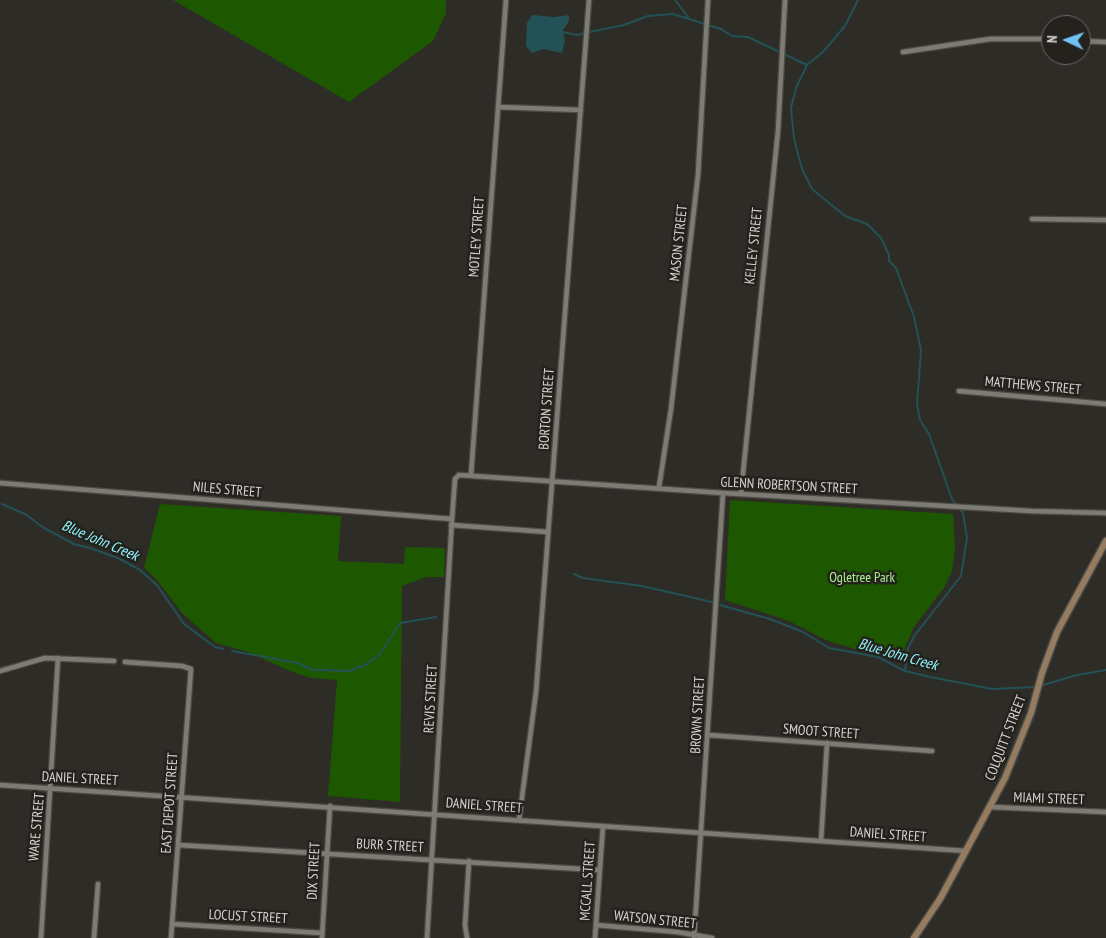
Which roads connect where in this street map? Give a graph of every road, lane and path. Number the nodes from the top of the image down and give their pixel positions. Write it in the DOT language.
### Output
graph roads {
  1 [pos="506,0"];
  2 [pos="589,0"];
  3 [pos="708,0"];
  4 [pos="785,0"];
  5 [pos="1041,39"];
  6 [pos="1091,41"];
  7 [pos="1106,42"];
  8 [pos="903,52"];
  9 [pos="498,107"];
  10 [pos="580,110"];
  11 [pos="1032,219"];
  12 [pos="1106,220"];
  13 [pos="959,391"];
  14 [pos="1106,404"];
  15 [pos="471,476"];
  16 [pos="553,481"];
  17 [pos="0,483"];
  18 [pos="659,488"];
  19 [pos="723,493"];
  20 [pos="741,493"];
  21 [pos="1106,513"];
  22 [pos="452,522"];
  23 [pos="548,532"];
  24 [pos="1106,540"];
  25 [pos="58,658"];
  26 [pos="114,661"];
  27 [pos="125,662"];
  28 [pos="0,671"];
  29 [pos="708,735"];
  30 [pos="828,743"];
  31 [pos="932,751"];
  32 [pos="0,784"];
  33 [pos="51,789"];
  34 [pos="182,796"];
  35 [pos="330,806"];
  36 [pos="990,807"];
  37 [pos="1106,812"];
  38 [pos="436,814"];
  39 [pos="519,820"];
  40 [pos="603,826"];
  41 [pos="702,833"];
  42 [pos="821,841"];
  43 [pos="178,845"];
  44 [pos="966,851"];
  45 [pos="326,853"];
  46 [pos="433,860"];
  47 [pos="469,861"];
  48 [pos="599,870"];
  49 [pos="98,884"];
  50 [pos="172,924"];
  51 [pos="596,925"];
  52 [pos="322,935"];
  53 [pos="694,936"];
  54 [pos="41,938"];
  55 [pos="94,938"];
  56 [pos="171,938"];
  57 [pos="427,938"];
  58 [pos="467,938"];
  59 [pos="595,938"];
  60 [pos="712,938"];
  61 [pos="914,938"];
  1 -- 9 [label="street, MOTLEY STREET"];
  2 -- 10 [label="street, BORTON STREET"];
  3 -- 18 [label="street, MASON STREET"];
  4 -- 20 [label="street, KELLEY STREET"];
  5 -- 8 [label="street"];
  6 -- 7 [label="street"];
  9 -- 10 [label="street"];
  9 -- 15 [label="street, MOTLEY STREET"];
  10 -- 16 [label="street, BORTON STREET"];
  11 -- 12 [label="street"];
  13 -- 14 [label="street, MATTHEWS STREET"];
  15 -- 16 [label="street, GLENN ROBERTSON STREET"];
  15 -- 22 [label="street, REVIS STREET"];
  16 -- 18 [label="street, GLENN ROBERTSON STREET"];
  16 -- 23 [label="street, BORTON STREET"];
  17 -- 22 [label="street, NILES STREET"];
  18 -- 19 [label="street, GLENN ROBERTSON STREET"];
  19 -- 20 [label="street, GLENN ROBERTSON STREET"];
  19 -- 29 [label="street, BROWN STREET"];
  20 -- 21 [label="street, GLENN ROBERTSON STREET"];
  22 -- 23 [label="street, NILES STREET"];
  22 -- 38 [label="street, REVIS STREET"];
  23 -- 39 [label="street, BORTON STREET"];
  24 -- 36 [label="street, COLQUITT STREET"];
  25 -- 26 [label="street"];
  25 -- 28 [label="street"];
  25 -- 33 [label="street, WARE STREET"];
  27 -- 34 [label="street, EAST DEPOT STREET"];
  29 -- 30 [label="street, SMOOT STREET"];
  29 -- 41 [label="street, BROWN STREET"];
  30 -- 31 [label="street, SMOOT STREET"];
  30 -- 42 [label="street"];
  32 -- 33 [label="street, DANIEL STREET"];
  33 -- 34 [label="street, DANIEL STREET"];
  33 -- 54 [label="street, WARE STREET"];
  34 -- 35 [label="street, DANIEL STREET"];
  34 -- 43 [label="street, EAST DEPOT STREET"];
  35 -- 38 [label="street, DANIEL STREET"];
  35 -- 45 [label="street, DIX STREET"];
  36 -- 37 [label="street, MIAMI STREET"];
  36 -- 44 [label="street, COLQUITT STREET"];
  38 -- 39 [label="street, DANIEL STREET"];
  38 -- 46 [label="street, REVIS STREET"];
  39 -- 40 [label="street, DANIEL STREET"];
  40 -- 41 [label="street, DANIEL STREET"];
  40 -- 48 [label="street, MCCALL STREET"];
  41 -- 42 [label="street, DANIEL STREET"];
  41 -- 53 [label="street, BROWN STREET"];
  42 -- 44 [label="street, DANIEL STREET"];
  43 -- 45 [label="street, BURR STREET"];
  43 -- 50 [label="street, EAST DEPOT STREET"];
  44 -- 61 [label="street, COLQUITT STREET"];
  45 -- 46 [label="street, BURR STREET"];
  45 -- 52 [label="street, DIX STREET"];
  46 -- 47 [label="street, BURR STREET"];
  46 -- 57 [label="street, REVIS STREET"];
  47 -- 48 [label="street, BURR STREET"];
  47 -- 58 [label="street"];
  48 -- 51 [label="street, MCCALL STREET"];
  49 -- 55 [label="street"];
  50 -- 52 [label="street, LOCUST STREET"];
  50 -- 56 [label="street, EAST DEPOT STREET"];
  51 -- 53 [label="street, WATSON STREET"];
  51 -- 59 [label="street, MCCALL STREET"];
  53 -- 60 [label="street, WATSON STREET"];
}
